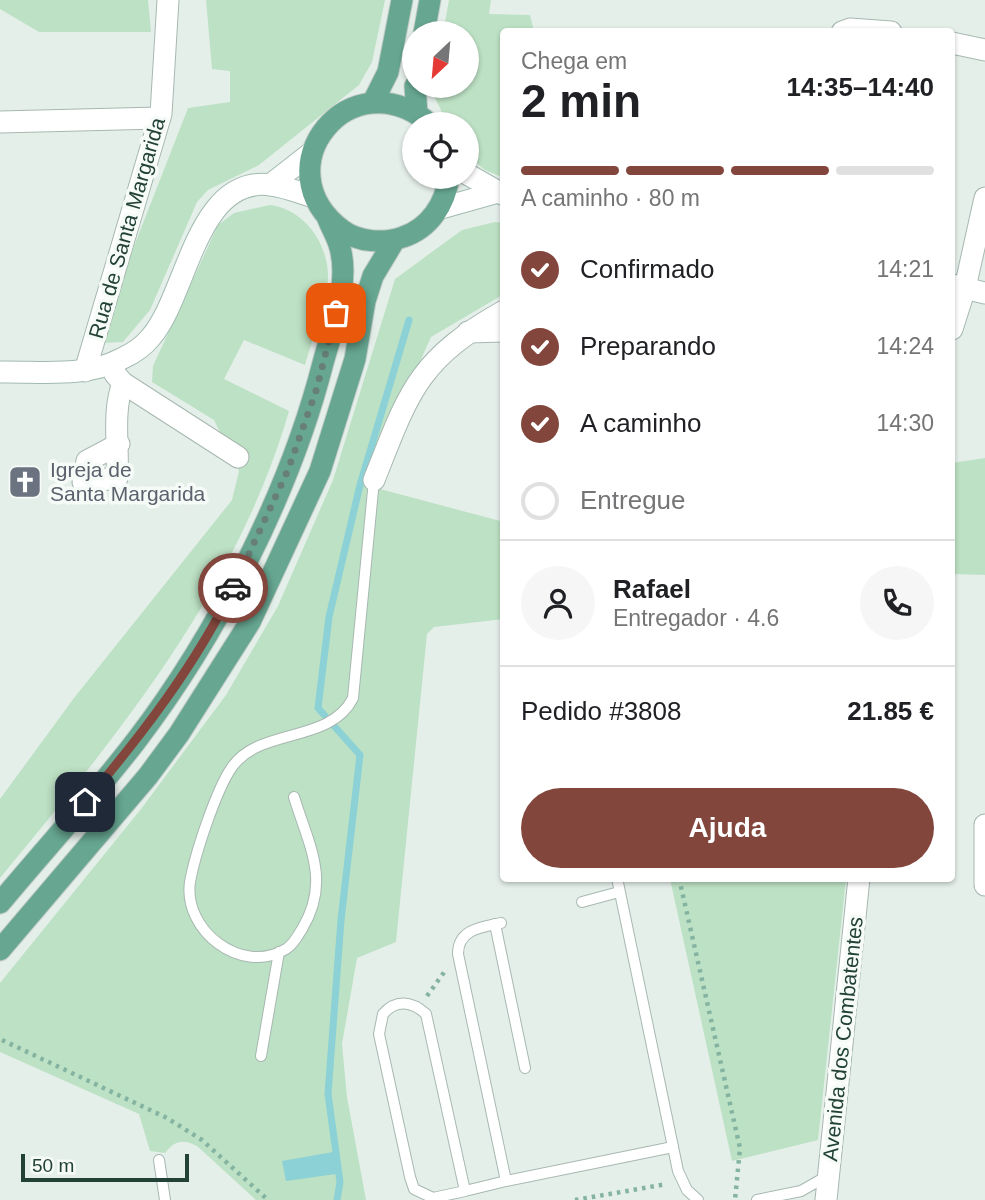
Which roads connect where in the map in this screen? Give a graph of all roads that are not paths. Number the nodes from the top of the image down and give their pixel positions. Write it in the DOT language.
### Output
graph roads {
  1 [pos="168,0"];
  2 [pos="402,0"];
  3 [pos="430,0"];
  4 [pos="426,21"];
  5 [pos="955,44"];
  6 [pos="985,50"];
  7 [pos="373,102"];
  8 [pos="410,112"];
  9 [pos="159,118"];
  10 [pos="0,122"];
  11 [pos="312,153"];
  12 [pos="479,181"];
  13 [pos="270,185"];
  14 [pos="445,189"];
  15 [pos="499,193"];
  16 [pos="314,197"];
  17 [pos="985,198"];
  18 [pos="439,209"];
  19 [pos="328,219"];
  20 [pos="394,241"];
  21 [pos="967,289"];
  22 [pos="500,313"];
  23 [pos="955,321"];
  24 [pos="500,331"];
  25 [pos="466,332"];
  26 [pos="109,364"];
  27 [pos="85,371"];
  28 [pos="0,372"];
  29 [pos="123,383"];
  30 [pos="119,444"];
  31 [pos="238,457"];
  32 [pos="374,480"];
  33 [pos="294,797"];
  34 [pos="985,825"];
  35 [pos="618,882"];
  36 [pos="859,882"];
  37 [pos="985,885"];
  38 [pos="619,892"];
  39 [pos="582,902"];
  40 [pos="0,903"];
  41 [pos="0,950"];
  42 [pos="279,952"];
  43 [pos="261,1056"];
  44 [pos="525,1068"];
  45 [pos="673,1147"];
  46 [pos="159,1160"];
  47 [pos="830,1175"];
  48 [pos="506,1181"];
  49 [pos="465,1191"];
  50 [pos="164,1200"];
  51 [pos="698,1200"];
  52 [pos="757,1200"];
  53 [pos="827,1200"];
  1 -- 9 [label="street, Rua de Santa Margarida"];
  2 -- 7 [label="main road"];
  3 -- 4 [label="main road"];
  5 -- 6 [label="street"];
  7 -- 8 [label="main road"];
  7 -- 11 [label="main road"];
  9 -- 10 [label="street"];
  9 -- 27 [label="street, Rua de Santa Margarida"];
  11 -- 13 [label="street"];
  11 -- 16 [label="main road"];
  12 -- 15 [label="street"];
  13 -- 16 [label="street"];
  13 -- 26 [label="street"];
  14 -- 18 [label="main road"];
  15 -- 18 [label="street"];
  16 -- 19 [label="main road"];
  17 -- 21 [label="street"];
  18 -- 20 [label="main road"];
  19 -- 20 [label="main road"];
  19 -- 40 [label="main road"];
  20 -- 41 [label="main road"];
  21 -- 23 [label="street"];
  22 -- 25 [label="street"];
  24 -- 25 [label="street"];
  25 -- 32 [label="street"];
  26 -- 27 [label="street"];
  26 -- 29 [label="street"];
  27 -- 28 [label="street"];
  29 -- 30 [label="street"];
  29 -- 31 [label="street"];
  32 -- 42 [label="lane"];
  33 -- 42 [label="lane"];
  34 -- 37 [label="street"];
  35 -- 38 [label="lane"];
  36 -- 47 [label="street, Avenida dos Combatentes"];
  38 -- 39 [label="lane"];
  38 -- 45 [label="lane"];
  42 -- 43 [label="lane"];
  44 -- 48 [label="lane"];
  45 -- 48 [label="lane"];
  45 -- 51 [label="lane"];
  46 -- 50 [label="lane"];
  47 -- 52 [label="lane"];
  47 -- 53 [label="street, Avenida dos Combatentes"];
  48 -- 49 [label="lane"];
  49 -- 49 [label="lane"];
}
